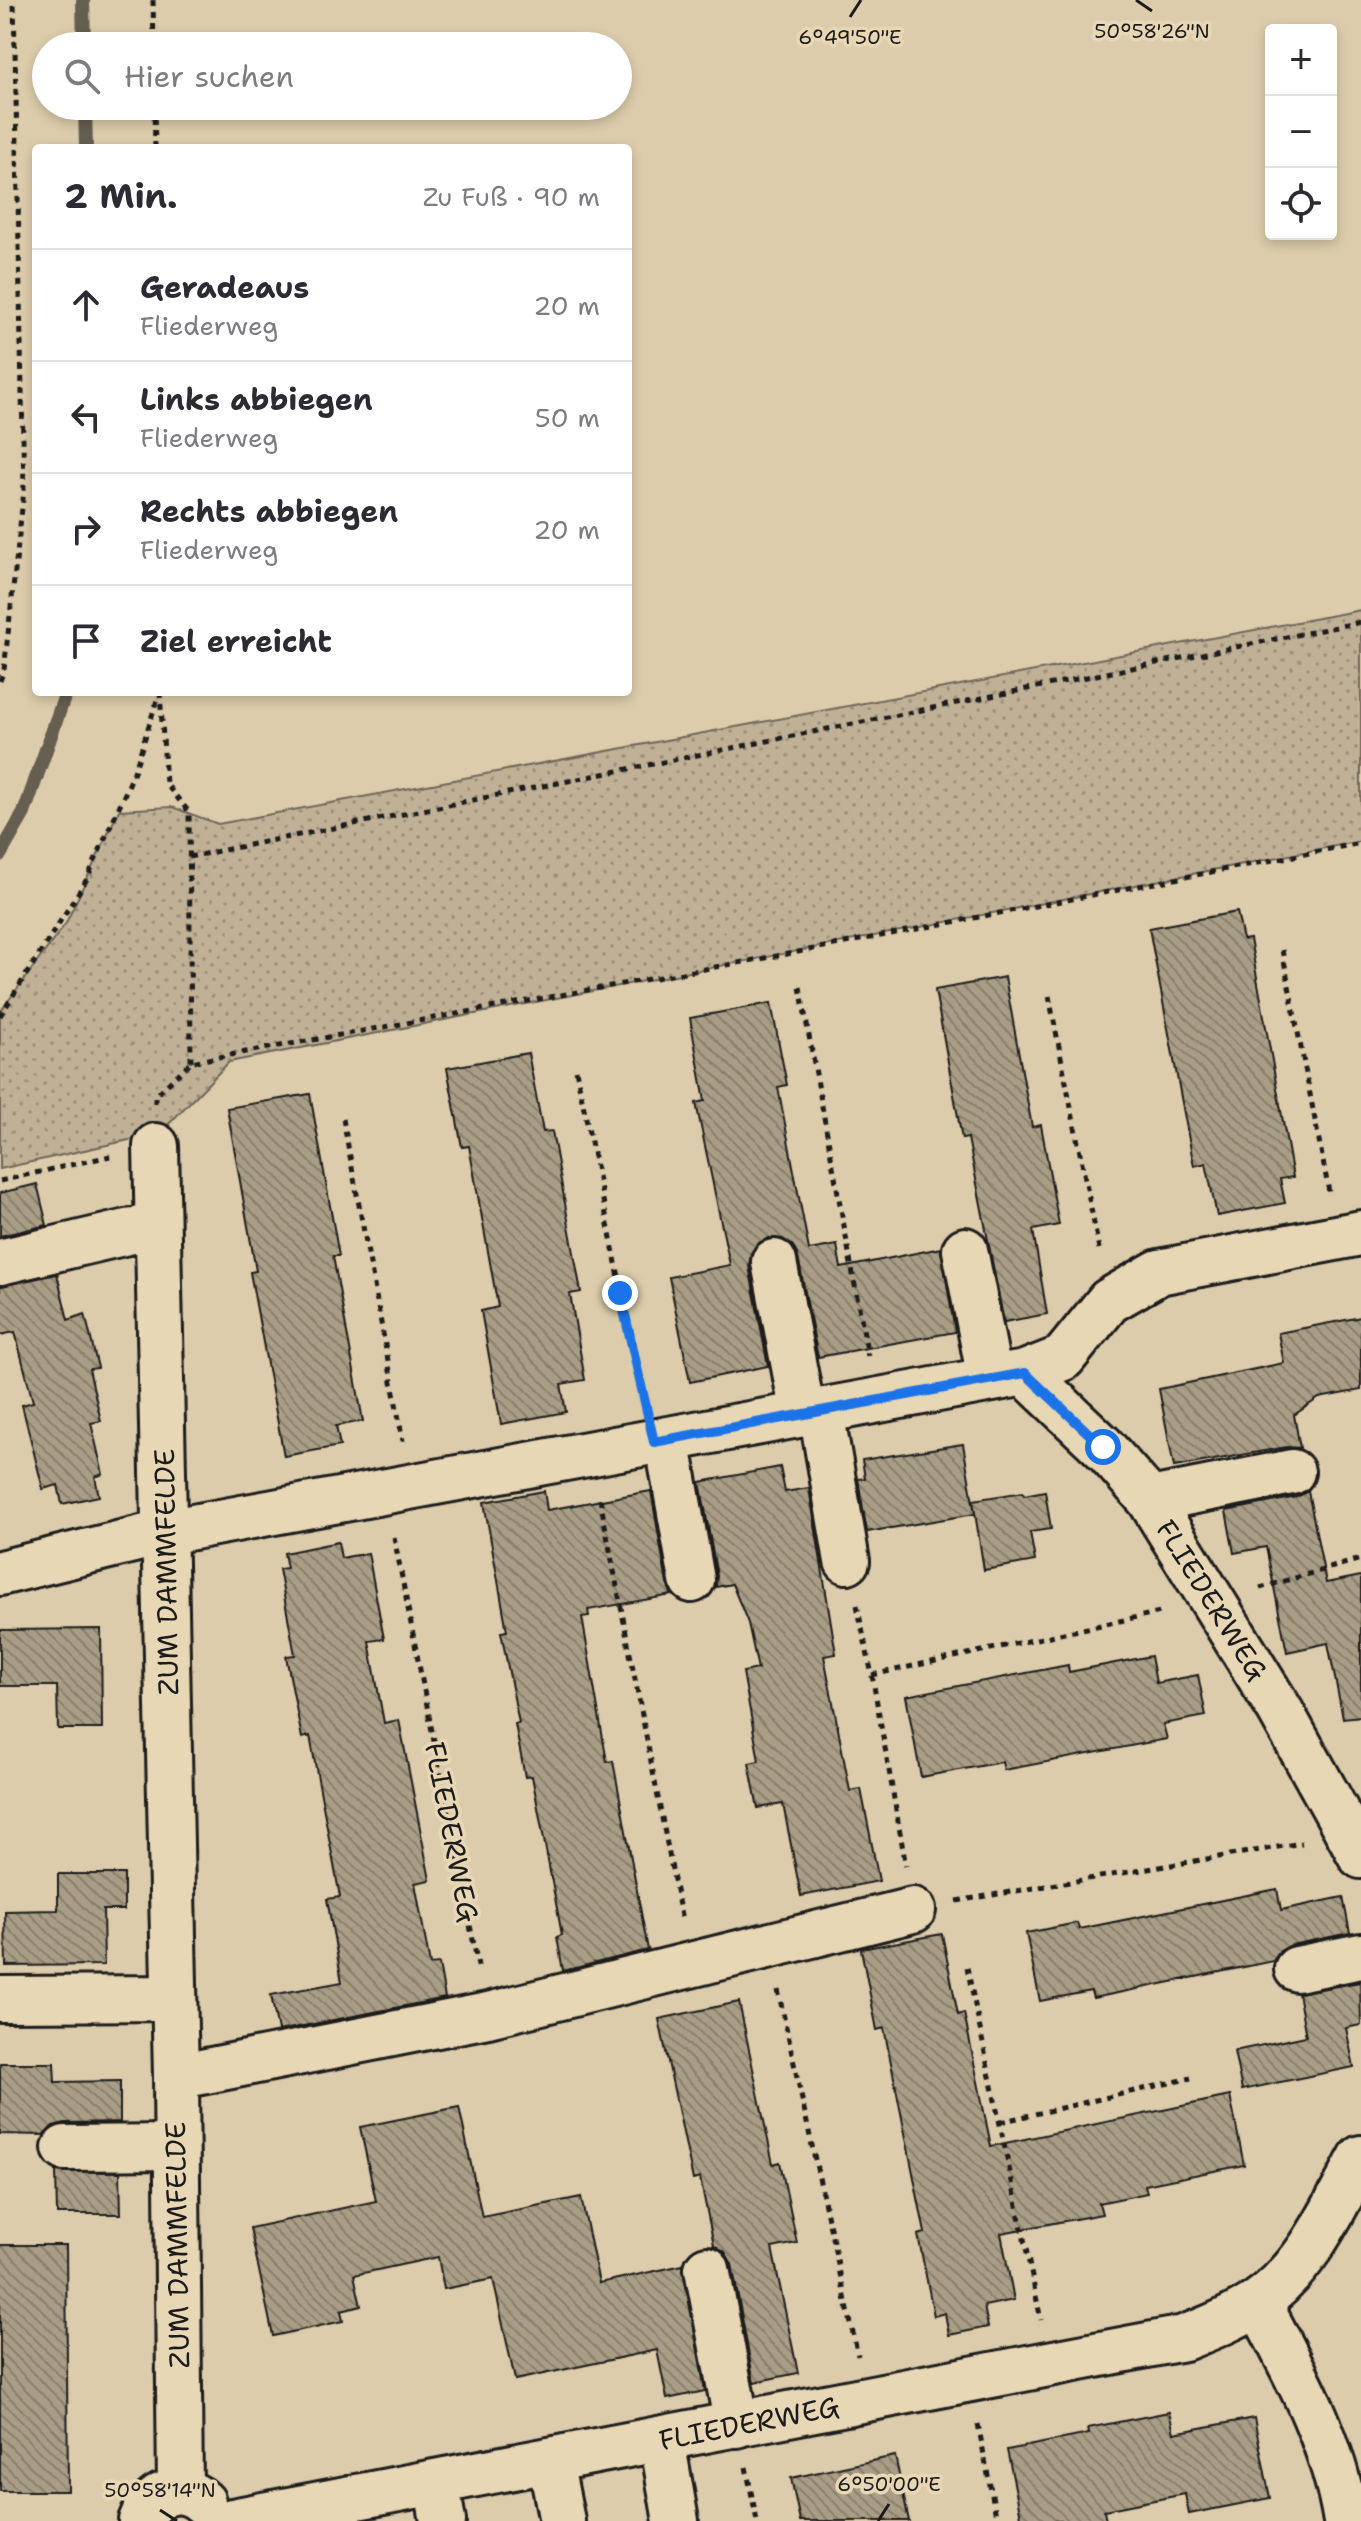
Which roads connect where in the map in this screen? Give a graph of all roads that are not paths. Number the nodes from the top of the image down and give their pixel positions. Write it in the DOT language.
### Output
graph roads {
  1 [pos="156,1146"];
  2 [pos="157,1225"];
  3 [pos="1349,1235"];
  4 [pos="965,1250"];
  5 [pos="0,1262"];
  6 [pos="774,1262"];
  7 [pos="1008,1376"];
  8 [pos="812,1413"];
  9 [pos="660,1441"];
  10 [pos="1292,1472"];
  11 [pos="1150,1500"];
  12 [pos="166,1532"];
  13 [pos="847,1561"];
  14 [pos="0,1573"];
  15 [pos="692,1580"];
  16 [pos="1356,1845"];
  17 [pos="913,1910"];
  18 [pos="1361,1956"];
  19 [pos="1297,1969"];
  20 [pos="174,1998"];
  21 [pos="0,1999"];
  22 [pos="176,2077"];
  23 [pos="176,2147"];
  24 [pos="65,2148"];
  25 [pos="1361,2158"];
  26 [pos="707,2269"];
  27 [pos="1258,2302"];
  28 [pos="737,2425"];
  29 [pos="662,2440"];
  30 [pos="550,2461"];
  31 [pos="180,2491"];
  32 [pos="439,2502"];
  33 [pos="1350,2512"];
  34 [pos="141,2521"];
  35 [pos="214,2521"];
  36 [pos="232,2521"];
  37 [pos="562,2521"];
  38 [pos="676,2521"];
  1 -- 2 [label="street, ZUM DAMMFELDE"];
  2 -- 5 [label="street"];
  2 -- 12 [label="street, ZUM DAMMFELDE"];
  3 -- 7 [label="street"];
  4 -- 7 [label="street"];
  6 -- 8 [label="street"];
  7 -- 8 [label="street"];
  7 -- 11 [label="street, FLIEDERWEG"];
  8 -- 9 [label="street"];
  8 -- 13 [label="street"];
  9 -- 12 [label="street"];
  9 -- 15 [label="street"];
  10 -- 11 [label="street"];
  11 -- 16 [label="street, FLIEDERWEG"];
  12 -- 14 [label="street"];
  12 -- 20 [label="street, ZUM DAMMFELDE"];
  17 -- 22 [label="street"];
  18 -- 19 [label="street"];
  20 -- 21 [label="street"];
  20 -- 22 [label="street, ZUM DAMMFELDE"];
  22 -- 23 [label="street, ZUM DAMMFELDE"];
  23 -- 24 [label="street"];
  23 -- 31 [label="street, ZUM DAMMFELDE"];
  25 -- 27 [label="street, FLIEDERWEG"];
  26 -- 28 [label="street"];
  27 -- 28 [label="street, FLIEDERWEG"];
  27 -- 33 [label="street"];
  28 -- 29 [label="street, FLIEDERWEG"];
  29 -- 30 [label="street, FLIEDERWEG"];
  29 -- 38 [label="street"];
  30 -- 32 [label="street, FLIEDERWEG"];
  30 -- 37 [label="street"];
  31 -- 34 [label="street"];
  31 -- 35 [label="street"];
  32 -- 36 [label="street, FLIEDERWEG"];
}
